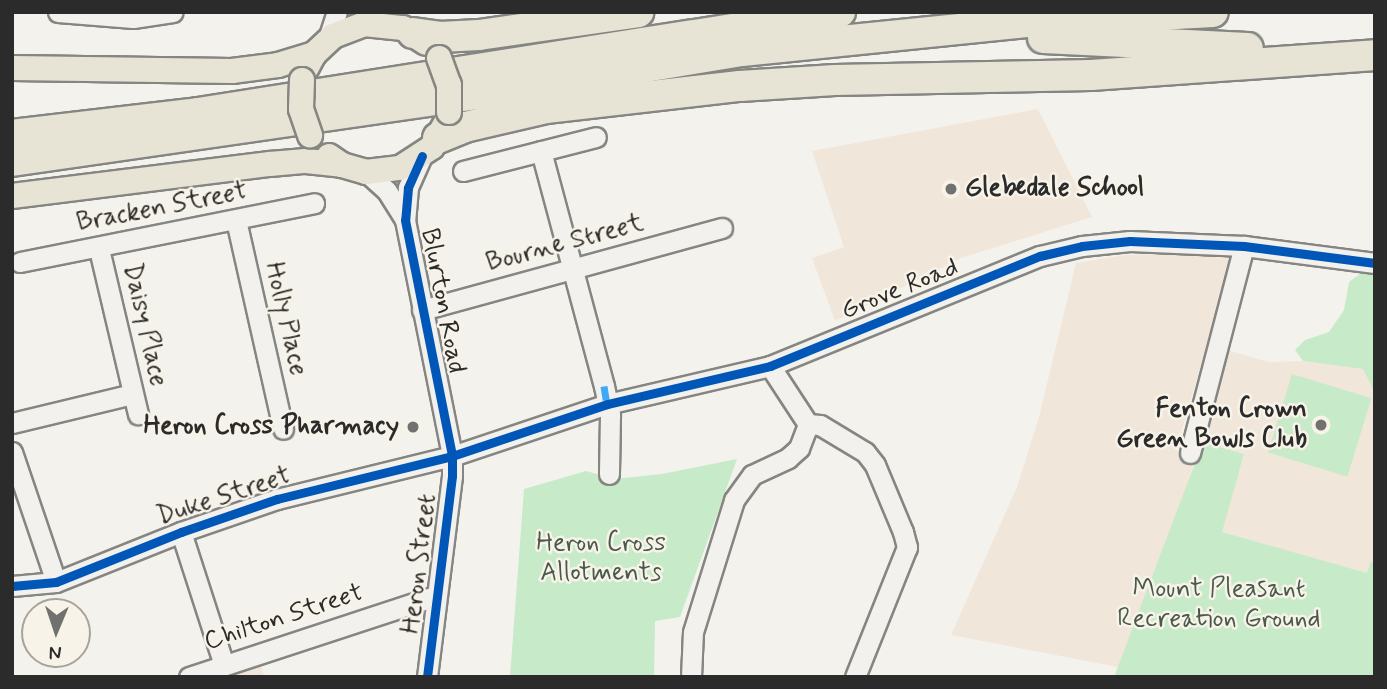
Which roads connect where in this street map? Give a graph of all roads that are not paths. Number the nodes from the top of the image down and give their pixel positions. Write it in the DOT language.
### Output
graph roads {
  1 [pos="58,12"];
  2 [pos="173,12"];
  3 [pos="337,12"];
  4 [pos="371,12"];
  5 [pos="638,12"];
  6 [pos="840,12"];
  7 [pos="1213,12"];
  8 [pos="403,29"];
  9 [pos="319,49"];
  10 [pos="742,51"];
  11 [pos="1375,53"];
  12 [pos="12,68"];
  13 [pos="12,135"];
  14 [pos="437,135"];
  15 [pos="596,137"];
  16 [pos="541,151"];
  17 [pos="12,161"];
  18 [pos="354,168"];
  19 [pos="463,171"];
  20 [pos="12,196"];
  21 [pos="314,203"];
  22 [pos="236,220"];
  23 [pos="405,220"];
  24 [pos="722,228"];
  25 [pos="1244,246"];
  26 [pos="99,248"];
  27 [pos="20,262"];
  28 [pos="1375,263"];
  29 [pos="571,269"];
  30 [pos="422,310"];
  31 [pos="770,366"];
  32 [pos="133,394"];
  33 [pos="606,395"];
  34 [pos="138,414"];
  35 [pos="12,424"];
  36 [pos="807,424"];
  37 [pos="283,429"];
  38 [pos="12,453"];
  39 [pos="1190,453"];
  40 [pos="452,456"];
  41 [pos="610,474"];
  42 [pos="181,532"];
  43 [pos="56,582"];
  44 [pos="12,586"];
  45 [pos="435,596"];
  46 [pos="224,665"];
  47 [pos="190,677"];
  48 [pos="427,677"];
  49 [pos="691,677"];
  50 [pos="855,677"];
  1 -- 2 [label="street"];
  3 -- 9 [label="street"];
  4 -- 8 [label="street"];
  5 -- 8 [label="highway"];
  6 -- 13 [label="highway"];
  7 -- 10 [label="highway"];
  8 -- 9 [label="main road"];
  8 -- 14 [label="main road, bridge"];
  9 -- 12 [label="main road"];
  9 -- 18 [label="main road, bridge"];
  10 -- 11 [label="highway"];
  10 -- 17 [label="highway"];
  11 -- 14 [label="highway"];
  14 -- 18 [label="main road"];
  14 -- 23 [label="street, Blurton Road"];
  15 -- 16 [label="street"];
  16 -- 19 [label="street"];
  16 -- 29 [label="street"];
  18 -- 20 [label="main road"];
  18 -- 23 [label="street, Blurton Road"];
  21 -- 22 [label="street, Bracken Street"];
  22 -- 26 [label="street, Bracken Street"];
  22 -- 37 [label="street, Holly Place"];
  23 -- 30 [label="street, Blurton Road"];
  24 -- 29 [label="street, Bourne Street"];
  25 -- 28 [label="street, Grove Road"];
  25 -- 31 [label="street, Grove Road"];
  25 -- 39 [label="street"];
  26 -- 27 [label="street, Bracken Street"];
  26 -- 32 [label="street, Daisy Place"];
  29 -- 30 [label="street, Bourne Street"];
  29 -- 33 [label="street"];
  30 -- 40 [label="street, Blurton Road"];
  31 -- 33 [label="street, Grove Road"];
  31 -- 36 [label="street"];
  32 -- 34 [label="street, Daisy Place"];
  32 -- 35 [label="street"];
  33 -- 40 [label="street, Grove Road"];
  33 -- 41 [label="street"];
  36 -- 49 [label="street"];
  36 -- 50 [label="street"];
  38 -- 43 [label="street"];
  40 -- 42 [label="street, Duke Street"];
  40 -- 45 [label="street, Heron Street"];
  42 -- 43 [label="street, Duke Street"];
  42 -- 46 [label="street"];
  43 -- 44 [label="street, Duke Street"];
  45 -- 46 [label="street, Chilton Street"];
  45 -- 48 [label="street, Heron Street"];
  46 -- 47 [label="street, Chilton Street"];
}
